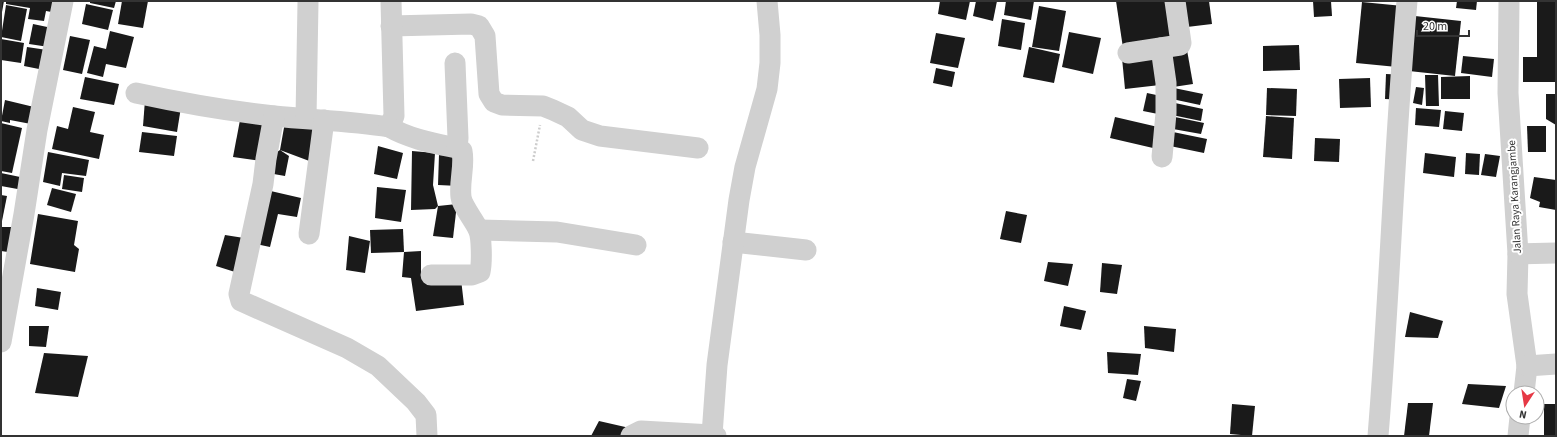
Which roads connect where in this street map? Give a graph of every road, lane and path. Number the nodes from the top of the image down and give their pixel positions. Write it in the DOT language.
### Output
graph roads {
  1 [pos="63,1"];
  2 [pos="391,1"];
  3 [pos="767,1"];
  4 [pos="1175,1"];
  5 [pos="1407,1"];
  6 [pos="1509,1"];
  7 [pos="308,2"];
  8 [pos="391,26"];
  9 [pos="1161,48"];
  10 [pos="1128,53"];
  11 [pos="455,63"];
  12 [pos="136,94"];
  13 [pos="543,106"];
  14 [pos="274,116"];
  15 [pos="315,119"];
  16 [pos="389,128"];
  17 [pos="457,148"];
  18 [pos="698,148"];
  19 [pos="1162,156"];
  20 [pos="532,161"];
  21 [pos="479,230"];
  22 [pos="310,234"];
  23 [pos="733,242"];
  24 [pos="636,245"];
  25 [pos="806,250"];
  26 [pos="1556,253"];
  27 [pos="1518,254"];
  28 [pos="431,275"];
  29 [pos="1,342"];
  30 [pos="1556,364"];
  31 [pos="1527,366"];
  32 [pos="1525,385"];
  33 [pos="1519,425"];
  34 [pos="427,436"];
  35 [pos="631,436"];
  36 [pos="714,436"];
  37 [pos="1378,436"];
  38 [pos="1518,436"];
  1 -- 29 [label="street"];
  2 -- 8 [label="street"];
  3 -- 23 [label="street"];
  4 -- 9 [label="street"];
  5 -- 37 [label="street"];
  6 -- 27 [label="street, Jalan Raya Karangjambe"];
  7 -- 15 [label="street"];
  8 -- 13 [label="street"];
  8 -- 16 [label="street"];
  9 -- 10 [label="street"];
  9 -- 19 [label="street"];
  11 -- 17 [label="street"];
  12 -- 14 [label="street"];
  13 -- 18 [label="street"];
  13 -- 20 [label="path"];
  14 -- 15 [label="street"];
  14 -- 34 [label="street"];
  15 -- 16 [label="street"];
  15 -- 22 [label="street"];
  16 -- 17 [label="street"];
  17 -- 21 [label="street"];
  21 -- 24 [label="street"];
  21 -- 28 [label="street"];
  23 -- 25 [label="street"];
  23 -- 36 [label="street"];
  26 -- 27 [label="street"];
  27 -- 31 [label="street, Jalan Raya Karangjambe"];
  30 -- 31 [label="street"];
  31 -- 32 [label="street, Jalan Raya Karangjambe"];
  33 -- 38 [label="street"];
  35 -- 36 [label="street"];
}
